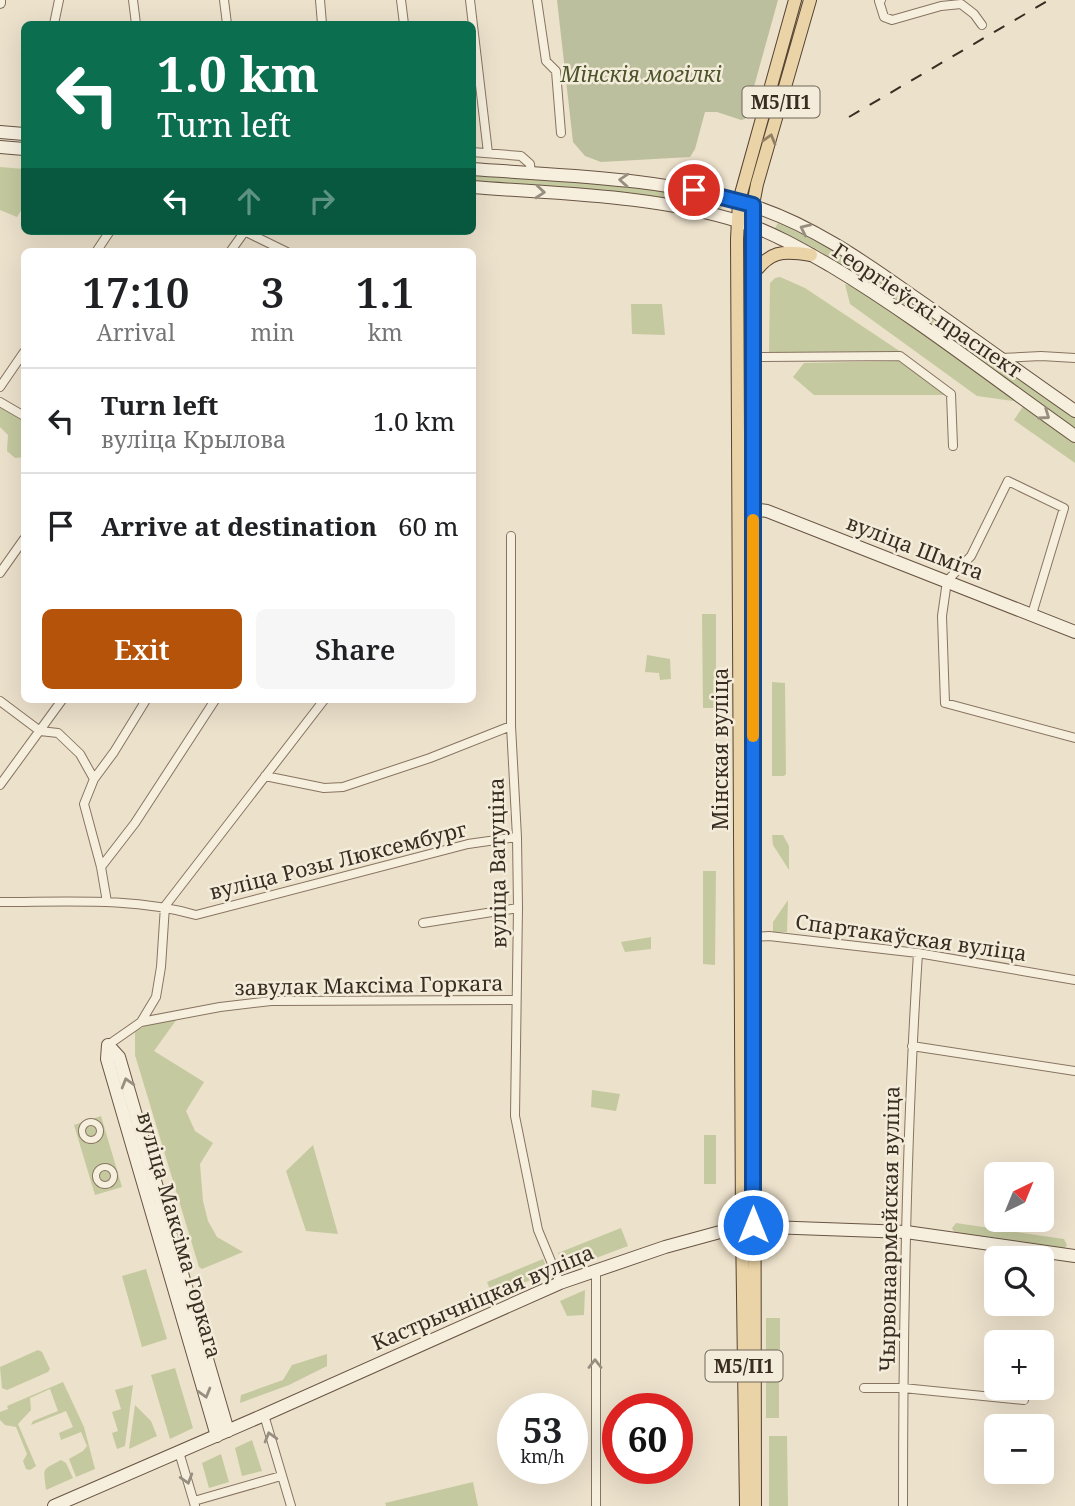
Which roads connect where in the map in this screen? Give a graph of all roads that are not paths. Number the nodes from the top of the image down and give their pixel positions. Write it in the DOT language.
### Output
graph roads {
  1 [pos="59,0"];
  2 [pos="134,0"];
  3 [pos="224,0"];
  4 [pos="320,0"];
  5 [pos="401,0"];
  6 [pos="470,0"];
  7 [pos="537,0"];
  8 [pos="795,0"];
  9 [pos="810,0"];
  10 [pos="881,0"];
  11 [pos="55,21"];
  12 [pos="136,21"];
  13 [pos="227,21"];
  14 [pos="322,21"];
  15 [pos="404,21"];
  16 [pos="472,21"];
  17 [pos="982,25"];
  18 [pos="476,51"];
  19 [pos="0,132"];
  20 [pos="561,132"];
  21 [pos="21,134"];
  22 [pos="0,147"];
  23 [pos="21,149"];
  24 [pos="476,152"];
  25 [pos="488,153"];
  26 [pos="476,169"];
  27 [pos="531,174"];
  28 [pos="476,187"];
  29 [pos="739,201"];
  30 [pos="753,205"];
  31 [pos="738,221"];
  32 [pos="752,226"];
  33 [pos="252,235"];
  34 [pos="279,248"];
  35 [pos="811,255"];
  36 [pos="752,276"];
  37 [pos="921,302"];
  38 [pos="910,317"];
  39 [pos="21,356"];
  40 [pos="753,357"];
  41 [pos="1000,358"];
  42 [pos="1075,358"];
  43 [pos="0,387"];
  44 [pos="0,402"];
  45 [pos="1075,411"];
  46 [pos="21,414"];
  47 [pos="1075,436"];
  48 [pos="953,446"];
  49 [pos="740,508"];
  50 [pos="753,509"];
  51 [pos="511,536"];
  52 [pos="21,543"];
  53 [pos="0,573"];
  54 [pos="947,582"];
  55 [pos="1032,614"];
  56 [pos="1075,632"];
  57 [pos="0,701"];
  58 [pos="60,703"];
  59 [pos="144,703"];
  60 [pos="213,703"];
  61 [pos="322,703"];
  62 [pos="512,726"];
  63 [pos="40,731"];
  64 [pos="1075,738"];
  65 [pos="265,775"];
  66 [pos="94,779"];
  67 [pos="0,785"];
  68 [pos="517,837"];
  69 [pos="101,867"];
  70 [pos="0,902"];
  71 [pos="107,902"];
  72 [pos="164,906"];
  73 [pos="518,908"];
  74 [pos="423,923"];
  75 [pos="748,937"];
  76 [pos="918,953"];
  77 [pos="1075,980"];
  78 [pos="516,1000"];
  79 [pos="141,1022"];
  80 [pos="108,1045"];
  81 [pos="912,1046"];
  82 [pos="1075,1071"];
  83 [pos="748,1226"];
  84 [pos="906,1232"];
  85 [pos="1075,1256"];
  86 [pos="596,1269"];
  87 [pos="559,1283"];
  88 [pos="864,1388"];
  89 [pos="903,1388"];
  90 [pos="984,1396"];
  91 [pos="264,1415"];
  92 [pos="223,1433"];
  93 [pos="179,1452"];
  94 [pos="281,1476"];
  95 [pos="195,1504"];
  96 [pos="54,1506"];
  97 [pos="291,1506"];
  98 [pos="596,1506"];
  99 [pos="746,1506"];
  100 [pos="755,1506"];
  101 [pos="903,1506"];
  1 -- 11 [label="street"];
  2 -- 12 [label="street"];
  3 -- 13 [label="street"];
  4 -- 14 [label="street"];
  5 -- 15 [label="street"];
  6 -- 16 [label="street"];
  7 -- 20 [label="street"];
  8 -- 29 [label="main road, Мінская вуліца / М5/П1"];
  30 -- 9 [label="main road, Мінская вуліца / М5/П1, one-way"];
  10 -- 17 [label="street"];
  18 -- 25 [label="street"];
  19 -- 21 [label="main road"];
  22 -- 23 [label="main road"];
  24 -- 25 [label="street"];
  25 -- 27 [label="street"];
  26 -- 27 [label="main road, Георгіеўскі праспект"];
  29 -- 27 [label="main road, Георгіеўскі праспект, one-way"];
  28 -- 31 [label="main road, Георгіеўскі праспект, one-way"];
  29 -- 30 [label="main road, Георгіеўскі праспект"];
  29 -- 31 [label="main road, Мінская вуліца / М5/П1"];
  30 -- 32 [label="main road, Мінская вуліца / М5/П1"];
  37 -- 30 [label="main road, Георгіеўскі праспект, one-way"];
  31 -- 32 [label="main road, Георгіеўскі праспект"];
  31 -- 49 [label="main road, Мінская вуліца / М5/П1"];
  32 -- 35 [label="main road, Георгіеўскі праспект"];
  32 -- 36 [label="main road, Мінская вуліца / М5/П1"];
  33 -- 34 [label="street"];
  35 -- 36 [label="main road"];
  35 -- 38 [label="main road, Георгіеўскі праспект"];
  36 -- 40 [label="main road, Мінская вуліца / М5/П1"];
  37 -- 38 [label="main road"];
  37 -- 41 [label="main road, Георгіеўскі праспект"];
  38 -- 47 [label="main road, Георгіеўскі праспект, one-way"];
  39 -- 43 [label="street"];
  40 -- 48 [label="street"];
  40 -- 50 [label="main road, Мінская вуліца / М5/П1"];
  41 -- 42 [label="street"];
  41 -- 45 [label="main road, Георгіеўскі праспект"];
  44 -- 46 [label="street"];
  49 -- 50 [label="main road, вуліца Шміта"];
  49 -- 75 [label="main road, Мінская вуліца / М5/П1"];
  50 -- 54 [label="main road, вуліца Шміта"];
  50 -- 75 [label="main road, Мінская вуліца / М5/П1"];
  51 -- 62 [label="street, вуліца Ватуціна"];
  52 -- 53 [label="street"];
  54 -- 55 [label="main road, вуліца Шміта"];
  54 -- 55 [label="street"];
  54 -- 64 [label="street"];
  55 -- 56 [label="main road, вуліца Шміта"];
  57 -- 63 [label="street"];
  58 -- 63 [label="street"];
  59 -- 66 [label="street"];
  60 -- 69 [label="street"];
  61 -- 65 [label="street"];
  62 -- 65 [label="street"];
  62 -- 68 [label="street, вуліца Ватуціна"];
  63 -- 66 [label="street"];
  63 -- 67 [label="street"];
  65 -- 72 [label="street"];
  66 -- 69 [label="street"];
  68 -- 72 [label="street, вуліца Розы Люксембург"];
  68 -- 73 [label="street, вуліца Ватуціна"];
  69 -- 71 [label="street"];
  70 -- 71 [label="street, вуліца Розы Люксембург"];
  71 -- 72 [label="street, вуліца Розы Люксембург"];
  72 -- 79 [label="street, вуліца Максіма Горкага"];
  73 -- 74 [label="street"];
  73 -- 78 [label="street, вуліца Ватуціна"];
  75 -- 76 [label="street, Спартакаўская вуліца"];
  75 -- 83 [label="main road, Мінская вуліца / М5/П1"];
  76 -- 77 [label="street, Спартакаўская вуліца"];
  76 -- 81 [label="street, Чырвонаармейская вуліца"];
  78 -- 79 [label="street, завулак Максіма Горкага"];
  78 -- 87 [label="street, вуліца Ватуціна"];
  79 -- 80 [label="street, вуліца Максіма Горкага"];
  80 -- 92 [label="main road, вуліца Максіма Горкага"];
  81 -- 82 [label="street"];
  81 -- 84 [label="street, Чырвонаармейская вуліца"];
  83 -- 84 [label="main road, Кастрычніцкая вуліца"];
  83 -- 86 [label="main road, Кастрычніцкая вуліца"];
  83 -- 99 [label="main road, Мінская вуліца / М5/П1"];
  83 -- 100 [label="main road, Мінская вуліца / М5/П1"];
  84 -- 85 [label="main road, Кастрычніцкая вуліца"];
  84 -- 89 [label="street, Чырвонаармейская вуліца"];
  86 -- 87 [label="main road, Кастрычніцкая вуліца"];
  98 -- 86 [label="street, one-way"];
  87 -- 91 [label="main road, Кастрычніцкая вуліца"];
  88 -- 89 [label="street"];
  89 -- 90 [label="street"];
  89 -- 101 [label="street, Чырвонаармейская вуліца"];
  91 -- 92 [label="main road, Кастрычніцкая вуліца"];
  94 -- 91 [label="street, one-way"];
  92 -- 93 [label="main road, Кастрычніцкая вуліца"];
  93 -- 95 [label="street, one-way"];
  93 -- 96 [label="main road, Кастрычніцкая вуліца"];
  94 -- 95 [label="street"];
  94 -- 97 [label="street"];
}
